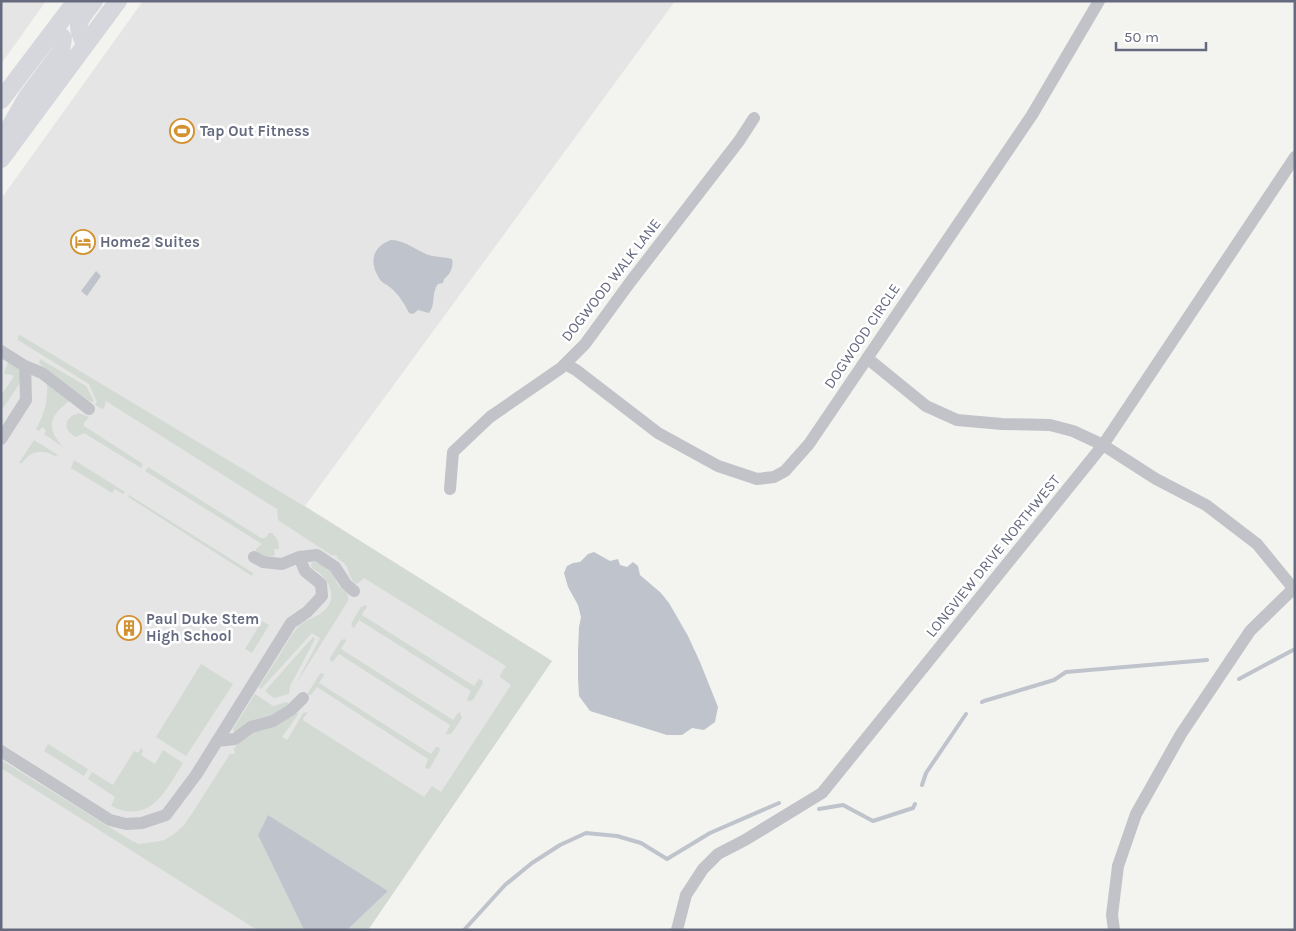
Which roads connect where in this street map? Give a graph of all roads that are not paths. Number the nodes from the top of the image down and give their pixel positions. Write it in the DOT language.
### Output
graph roads {
  1 [pos="76,1"];
  2 [pos="94,1"];
  3 [pos="118,1"];
  4 [pos="1099,1"];
  5 [pos="54,30"];
  6 [pos="86,44"];
  7 [pos="1,100"];
  8 [pos="754,118"];
  9 [pos="5,154"];
  10 [pos="1295,158"];
  11 [pos="1,351"];
  12 [pos="867,358"];
  13 [pos="564,364"];
  14 [pos="25,366"];
  15 [pos="89,409"];
  16 [pos="1,439"];
  17 [pos="1104,445"];
  18 [pos="450,490"];
  19 [pos="254,557"];
  20 [pos="298,557"];
  21 [pos="1294,588"];
  22 [pos="354,591"];
  23 [pos="303,698"];
  24 [pos="217,741"];
  25 [pos="1,751"];
  26 [pos="677,930"];
  27 [pos="1114,930"];
  1 -- 5 [label="highway"];
  2 -- 6 [label="highway"];
  3 -- 6 [label="highway"];
  4 -- 12 [label="street, DOGWOOD CIRCLE"];
  5 -- 7 [label="highway"];
  5 -- 9 [label="highway"];
  6 -- 9 [label="highway"];
  8 -- 13 [label="street, DOGWOOD WALK LANE"];
  10 -- 17 [label="street, LONGVIEW DRIVE NORTHWEST"];
  11 -- 14 [label="street"];
  12 -- 13 [label="street, DOGWOOD CIRCLE"];
  12 -- 17 [label="street"];
  13 -- 18 [label="street, DOGWOOD WALK LANE"];
  14 -- 15 [label="street"];
  14 -- 16 [label="street"];
  17 -- 21 [label="street"];
  17 -- 26 [label="street, LONGVIEW DRIVE NORTHWEST"];
  19 -- 20 [label="street"];
  20 -- 22 [label="street"];
  20 -- 24 [label="street"];
  21 -- 27 [label="street"];
  23 -- 24 [label="street"];
  24 -- 25 [label="street"];
}
